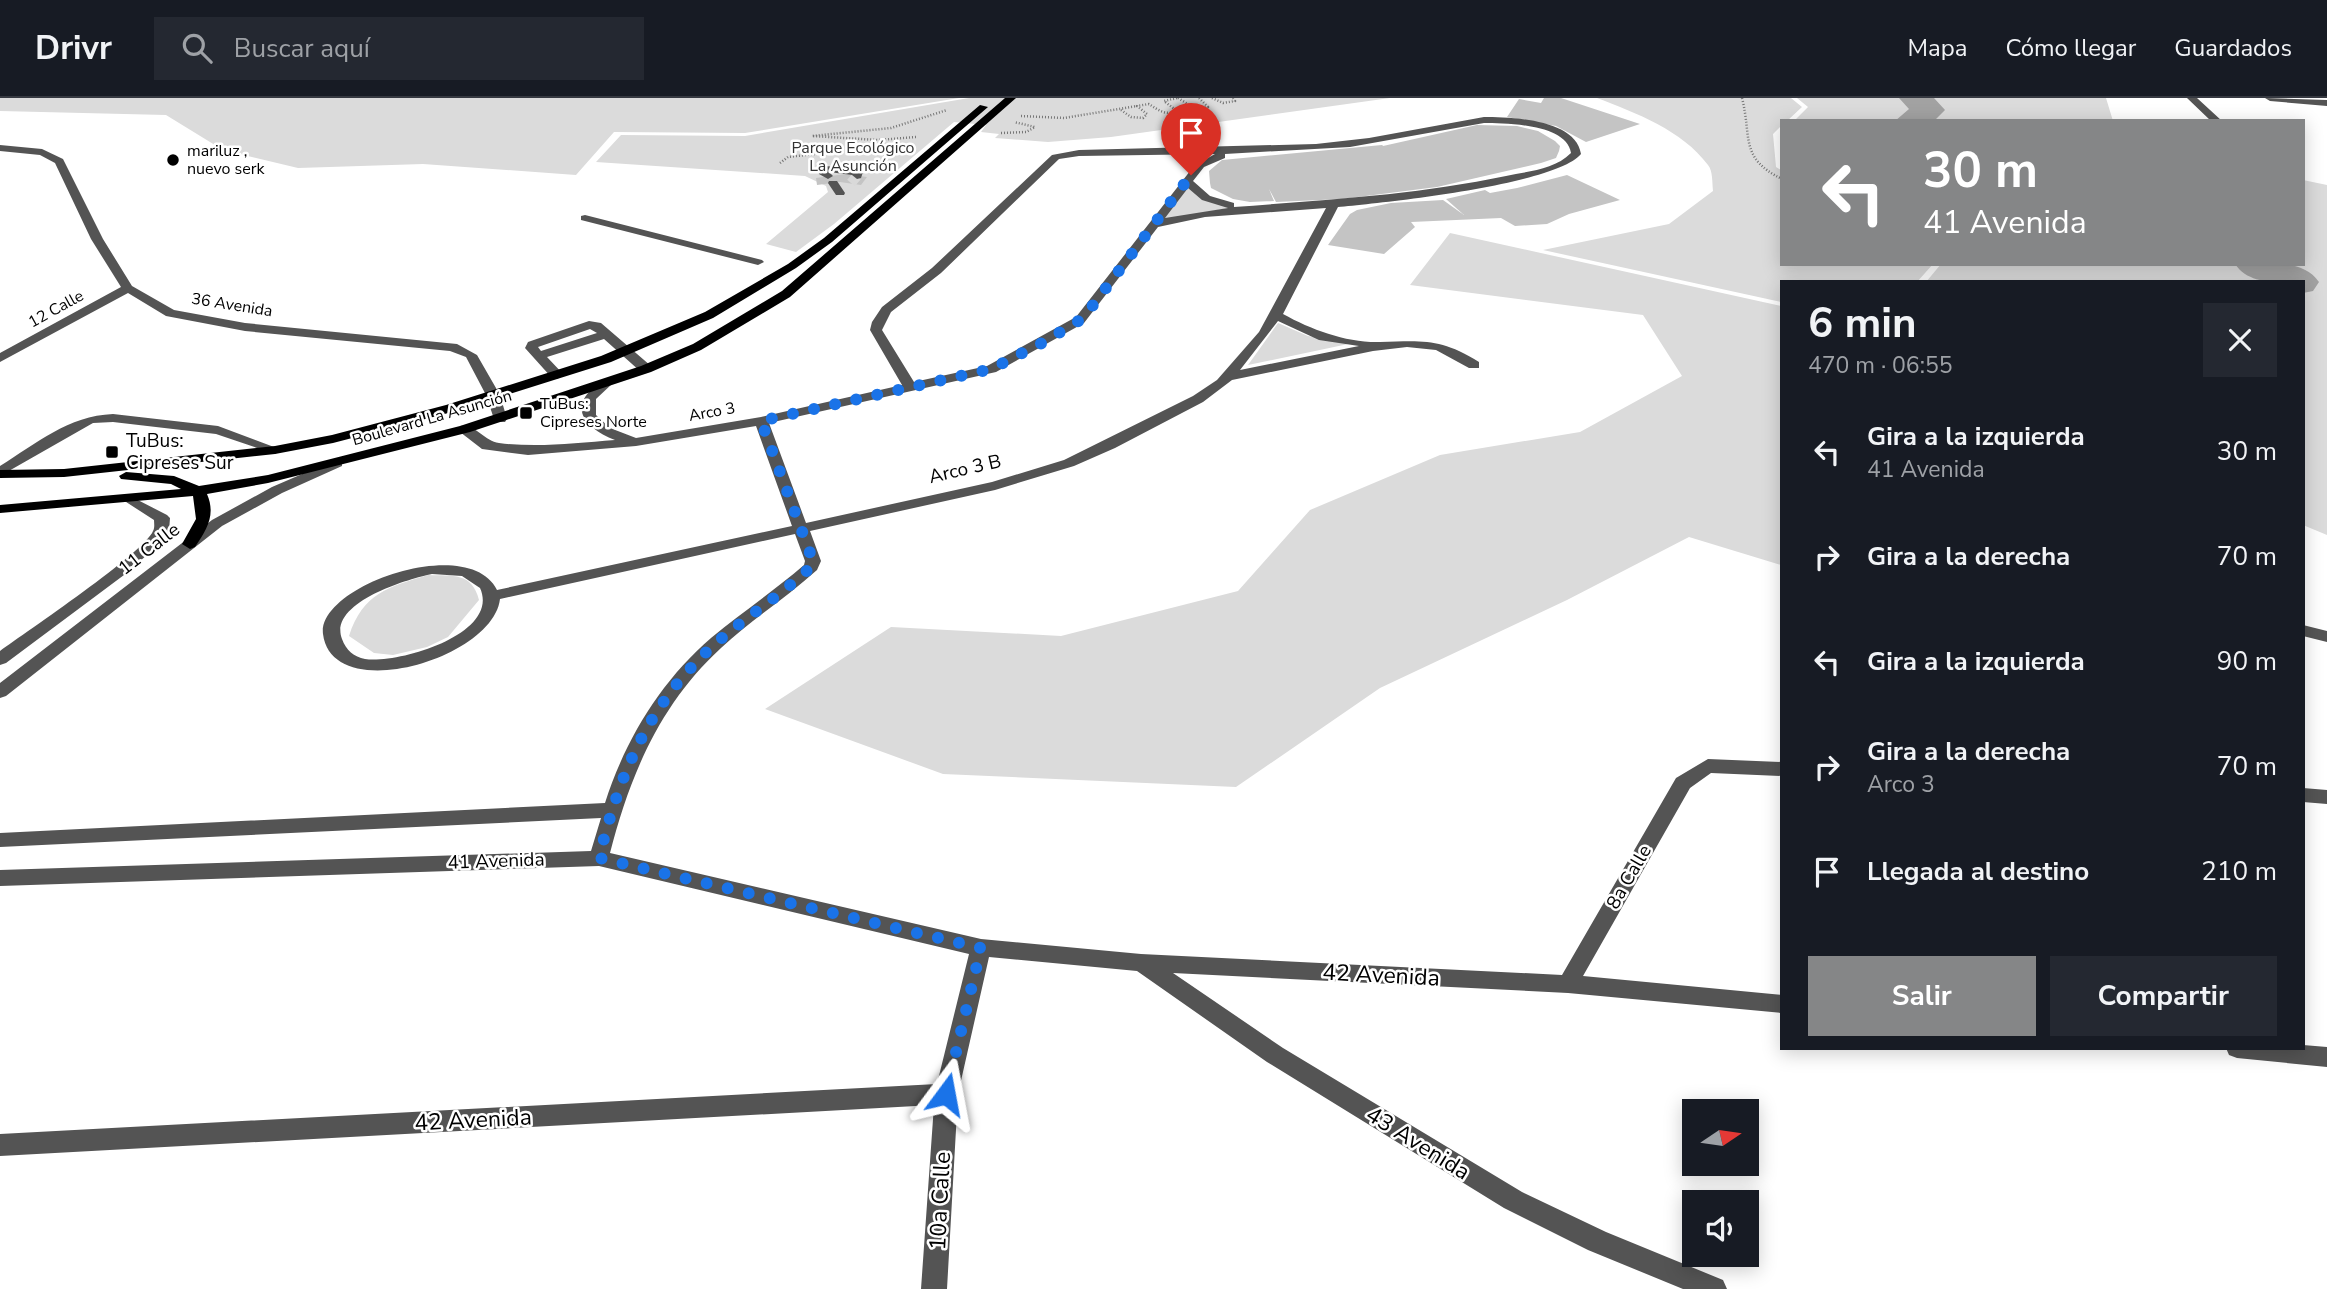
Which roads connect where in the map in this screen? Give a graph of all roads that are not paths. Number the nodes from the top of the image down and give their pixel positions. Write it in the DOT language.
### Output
graph roads {
  1 [pos="993,98"];
  2 [pos="1011,98"];
  3 [pos="2192,98"];
  4 [pos="2270,98"];
  5 [pos="2325,105"];
  6 [pos="2215,119"];
  7 [pos="0,148"];
  8 [pos="1165,152"];
  9 [pos="1242,152"];
  10 [pos="1195,167"];
  11 [pos="857,176"];
  12 [pos="1187,182"];
  13 [pos="840,193"];
  14 [pos="1334,203"];
  15 [pos="1255,209"];
  16 [pos="585,218"];
  17 [pos="1155,224"];
  18 [pos="758,262"];
  19 [pos="128,288"];
  20 [pos="709,315"];
  21 [pos="1276,315"];
  22 [pos="1375,345"];
  23 [pos="697,347"];
  24 [pos="626,351"];
  25 [pos="0,358"];
  26 [pos="1474,365"];
  27 [pos="646,369"];
  28 [pos="557,375"];
  29 [pos="1231,376"];
  30 [pos="606,383"];
  31 [pos="911,389"];
  32 [pos="494,395"];
  33 [pos="500,419"];
  34 [pos="761,421"];
  35 [pos="465,429"];
  36 [pos="636,442"];
  37 [pos="275,450"];
  38 [pos="337,463"];
  39 [pos="0,473"];
  40 [pos="64,473"];
  41 [pos="199,492"];
  42 [pos="130,500"];
  43 [pos="0,509"];
  44 [pos="799,527"];
  45 [pos="190,544"];
  46 [pos="492,596"];
  47 [pos="2305,631"];
  48 [pos="2327,637"];
  49 [pos="0,659"];
  50 [pos="0,692"];
  51 [pos="1780,769"];
  52 [pos="2305,795"];
  53 [pos="2327,797"];
  54 [pos="611,810"];
  55 [pos="0,840"];
  56 [pos="599,858"];
  57 [pos="0,878"];
  58 [pos="981,948"];
  59 [pos="1142,963"];
  60 [pos="1568,984"];
  61 [pos="1780,1004"];
  62 [pos="2256,1050"];
  63 [pos="2327,1057"];
  64 [pos="946,1094"];
  65 [pos="0,1145"];
  66 [pos="934,1289"];
  67 [pos="1714,1289"];
  1 -- 20 [label="main road, Boulevard La Asunción"];
  2 -- 23 [label="main road, Boulevard La Asunción"];
  3 -- 6 [label="street"];
  4 -- 5 [label="street"];
  7 -- 19 [label="street, 36 Avenida"];
  8 -- 9 [label="street"];
  8 -- 10 [label="street"];
  8 -- 31 [label="street"];
  9 -- 10 [label="street"];
  9 -- 14 [label="street"];
  10 -- 12 [label="street, Arco 3"];
  11 -- 13 [label="street"];
  12 -- 15 [label="street"];
  12 -- 17 [label="street, Arco 3"];
  14 -- 15 [label="street"];
  14 -- 21 [label="street, Arco 3 B"];
  15 -- 17 [label="street"];
  16 -- 18 [label="street"];
  17 -- 31 [label="street, Arco 3"];
  19 -- 25 [label="street, 12 Calle"];
  19 -- 32 [label="street, 36 Avenida"];
  20 -- 23 [label="main road"];
  20 -- 24 [label="main road, Boulevard La Asunción"];
  21 -- 22 [label="street"];
  21 -- 29 [label="street, Arco 3 B"];
  22 -- 26 [label="street"];
  22 -- 29 [label="street"];
  23 -- 27 [label="main road, Boulevard La Asunción"];
  24 -- 27 [label="street"];
  24 -- 28 [label="main road, Boulevard La Asunción"];
  24 -- 28 [label="street"];
  27 -- 30 [label="main road, Boulevard La Asunción"];
  28 -- 32 [label="main road, Boulevard La Asunción"];
  29 -- 44 [label="street, Arco 3 B"];
  30 -- 33 [label="main road, Boulevard La Asunción"];
  30 -- 36 [label="street"];
  31 -- 34 [label="street, Arco 3"];
  32 -- 33 [label="street"];
  32 -- 37 [label="main road, Boulevard La Asunción"];
  33 -- 35 [label="main road, Boulevard La Asunción"];
  34 -- 36 [label="street, Arco 3"];
  34 -- 44 [label="street"];
  35 -- 36 [label="street, Arco 3"];
  35 -- 38 [label="main road, Boulevard La Asunción"];
  37 -- 39 [label="street"];
  37 -- 40 [label="main road, Boulevard La Asunción"];
  38 -- 41 [label="main road, Boulevard La Asunción"];
  38 -- 45 [label="street, 11 Calle"];
  39 -- 40 [label="main road, Boulevard La Asunción"];
  40 -- 41 [label="main road"];
  41 -- 42 [label="main road, Boulevard La Asunción"];
  41 -- 45 [label="main road"];
  42 -- 43 [label="main road, Boulevard La Asunción"];
  42 -- 49 [label="street, 11 Calle"];
  44 -- 46 [label="street, Arco 3 B"];
  44 -- 54 [label="street"];
  45 -- 50 [label="street, 11 Calle"];
  46 -- 46 [label="street"];
  47 -- 48 [label="street"];
  51 -- 60 [label="street, 8a Calle"];
  52 -- 53 [label="street"];
  54 -- 55 [label="street"];
  54 -- 56 [label="street"];
  56 -- 57 [label="street, 41 Avenida"];
  56 -- 58 [label="street, 41 Avenida"];
  58 -- 59 [label="street, 42 Avenida"];
  58 -- 64 [label="street, 10a Calle"];
  59 -- 60 [label="street, 42 Avenida"];
  59 -- 67 [label="street, 43 Avenida"];
  60 -- 61 [label="street, 42 Avenida"];
  62 -- 63 [label="street"];
  64 -- 65 [label="street, 42 Avenida"];
  64 -- 66 [label="street, 10a Calle"];
}
